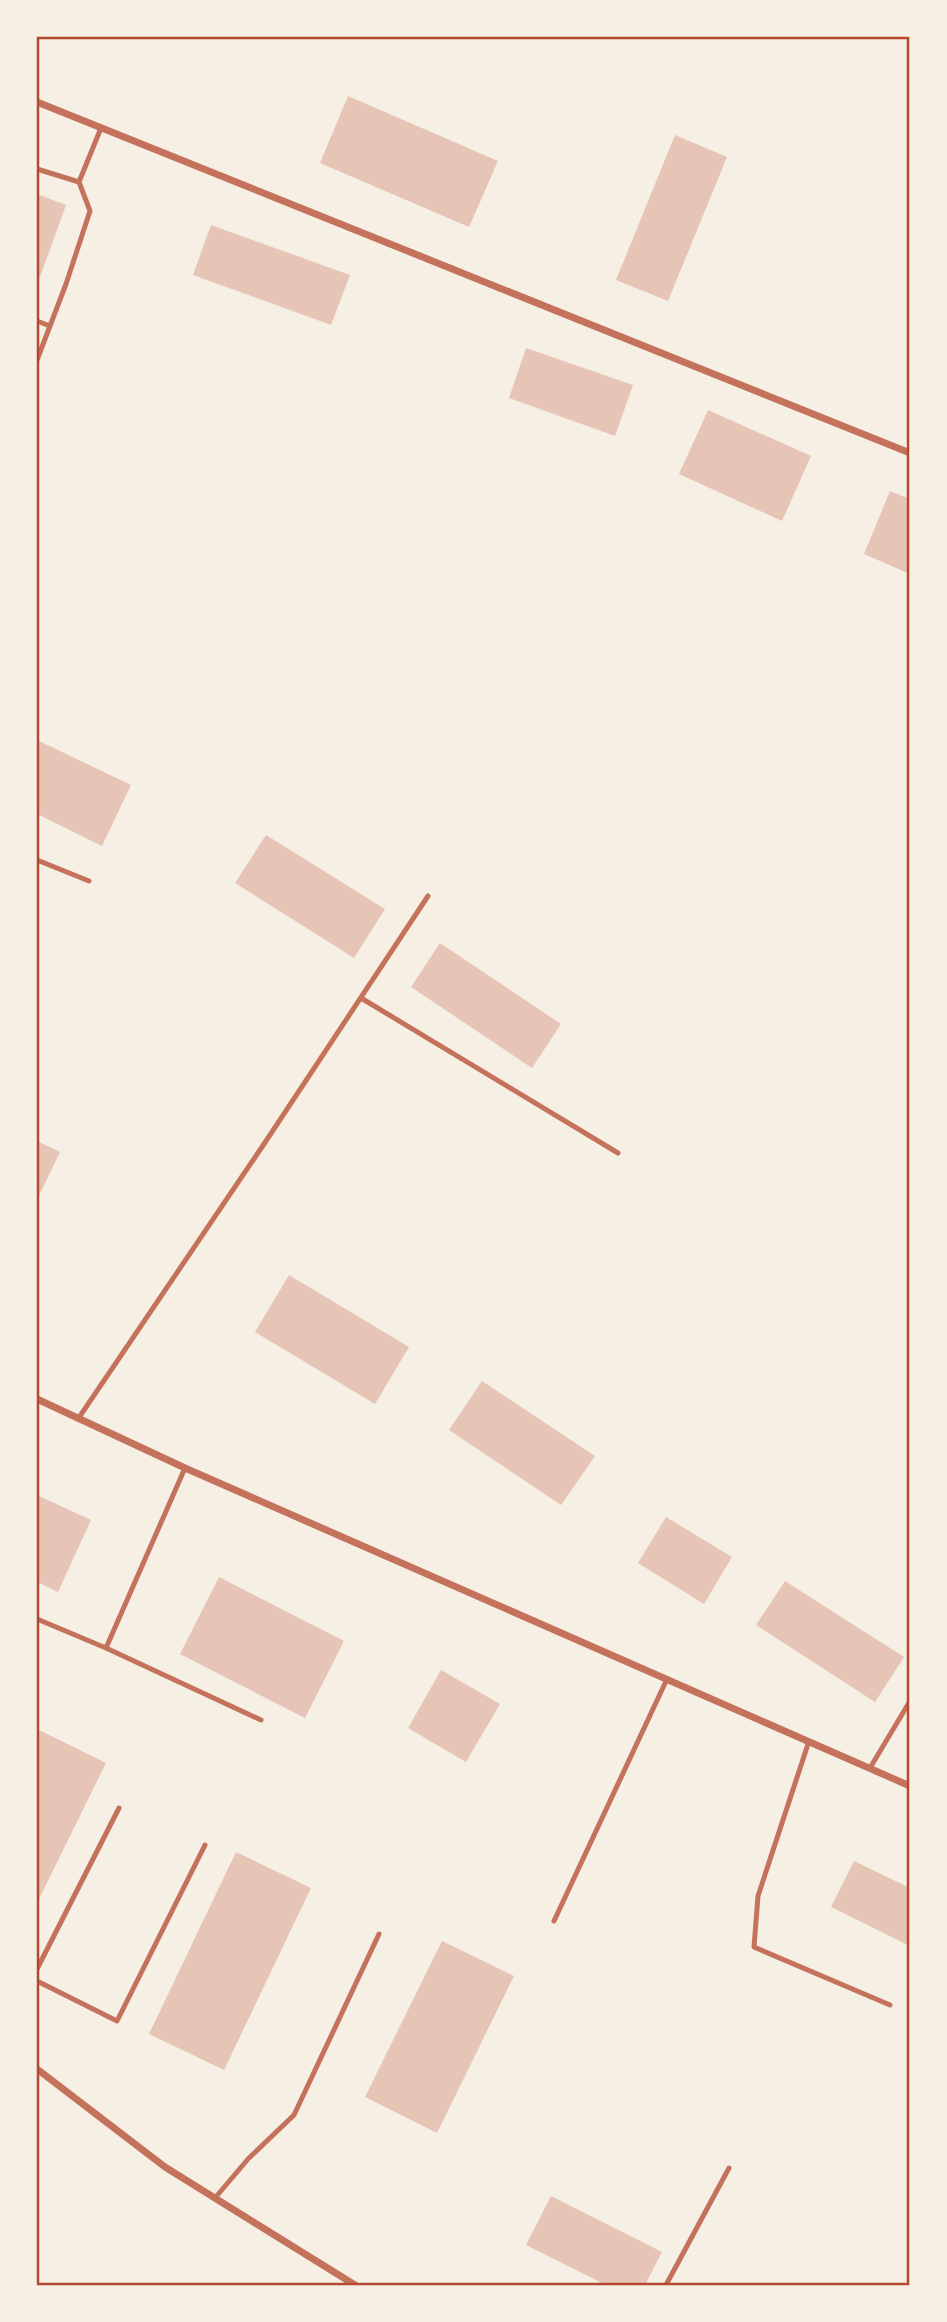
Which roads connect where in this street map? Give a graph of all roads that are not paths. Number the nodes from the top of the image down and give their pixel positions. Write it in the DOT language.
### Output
graph roads {
  1 [pos="37,102"];
  2 [pos="101,128"];
  3 [pos="37,169"];
  4 [pos="79,182"];
  5 [pos="37,321"];
  6 [pos="50,326"];
  7 [pos="37,360"];
  8 [pos="910,453"];
  9 [pos="37,860"];
  10 [pos="89,881"];
  11 [pos="428,896"];
  12 [pos="361,998"];
  13 [pos="618,1153"];
  14 [pos="37,1399"];
  15 [pos="78,1419"];
  16 [pos="185,1468"];
  17 [pos="37,1619"];
  18 [pos="106,1648"];
  19 [pos="667,1679"];
  20 [pos="910,1701"];
  21 [pos="261,1720"];
  22 [pos="809,1741"];
  23 [pos="870,1768"];
  24 [pos="910,1786"];
  25 [pos="119,1808"];
  26 [pos="205,1845"];
  27 [pos="554,1921"];
  28 [pos="379,1934"];
  29 [pos="37,1969"];
  30 [pos="37,1981"];
  31 [pos="890,2005"];
  32 [pos="37,2068"];
  33 [pos="729,2168"];
  34 [pos="215,2198"];
  35 [pos="355,2285"];
  36 [pos="666,2285"];
  1 -- 2 [label="street"];
  2 -- 4 [label="lane"];
  2 -- 8 [label="street"];
  3 -- 4 [label="lane"];
  4 -- 6 [label="lane"];
  5 -- 6 [label="lane"];
  6 -- 7 [label="lane"];
  9 -- 10 [label="lane"];
  11 -- 12 [label="lane"];
  12 -- 13 [label="lane"];
  12 -- 15 [label="lane"];
  14 -- 15 [label="street"];
  15 -- 16 [label="street"];
  16 -- 18 [label="lane"];
  16 -- 19 [label="street"];
  17 -- 18 [label="lane"];
  18 -- 21 [label="lane"];
  19 -- 22 [label="street"];
  19 -- 27 [label="lane"];
  20 -- 23 [label="lane"];
  22 -- 23 [label="street"];
  22 -- 31 [label="lane"];
  23 -- 24 [label="street"];
  25 -- 29 [label="lane"];
  26 -- 30 [label="lane"];
  28 -- 34 [label="lane"];
  32 -- 34 [label="street"];
  33 -- 36 [label="lane"];
  34 -- 35 [label="street"];
}
